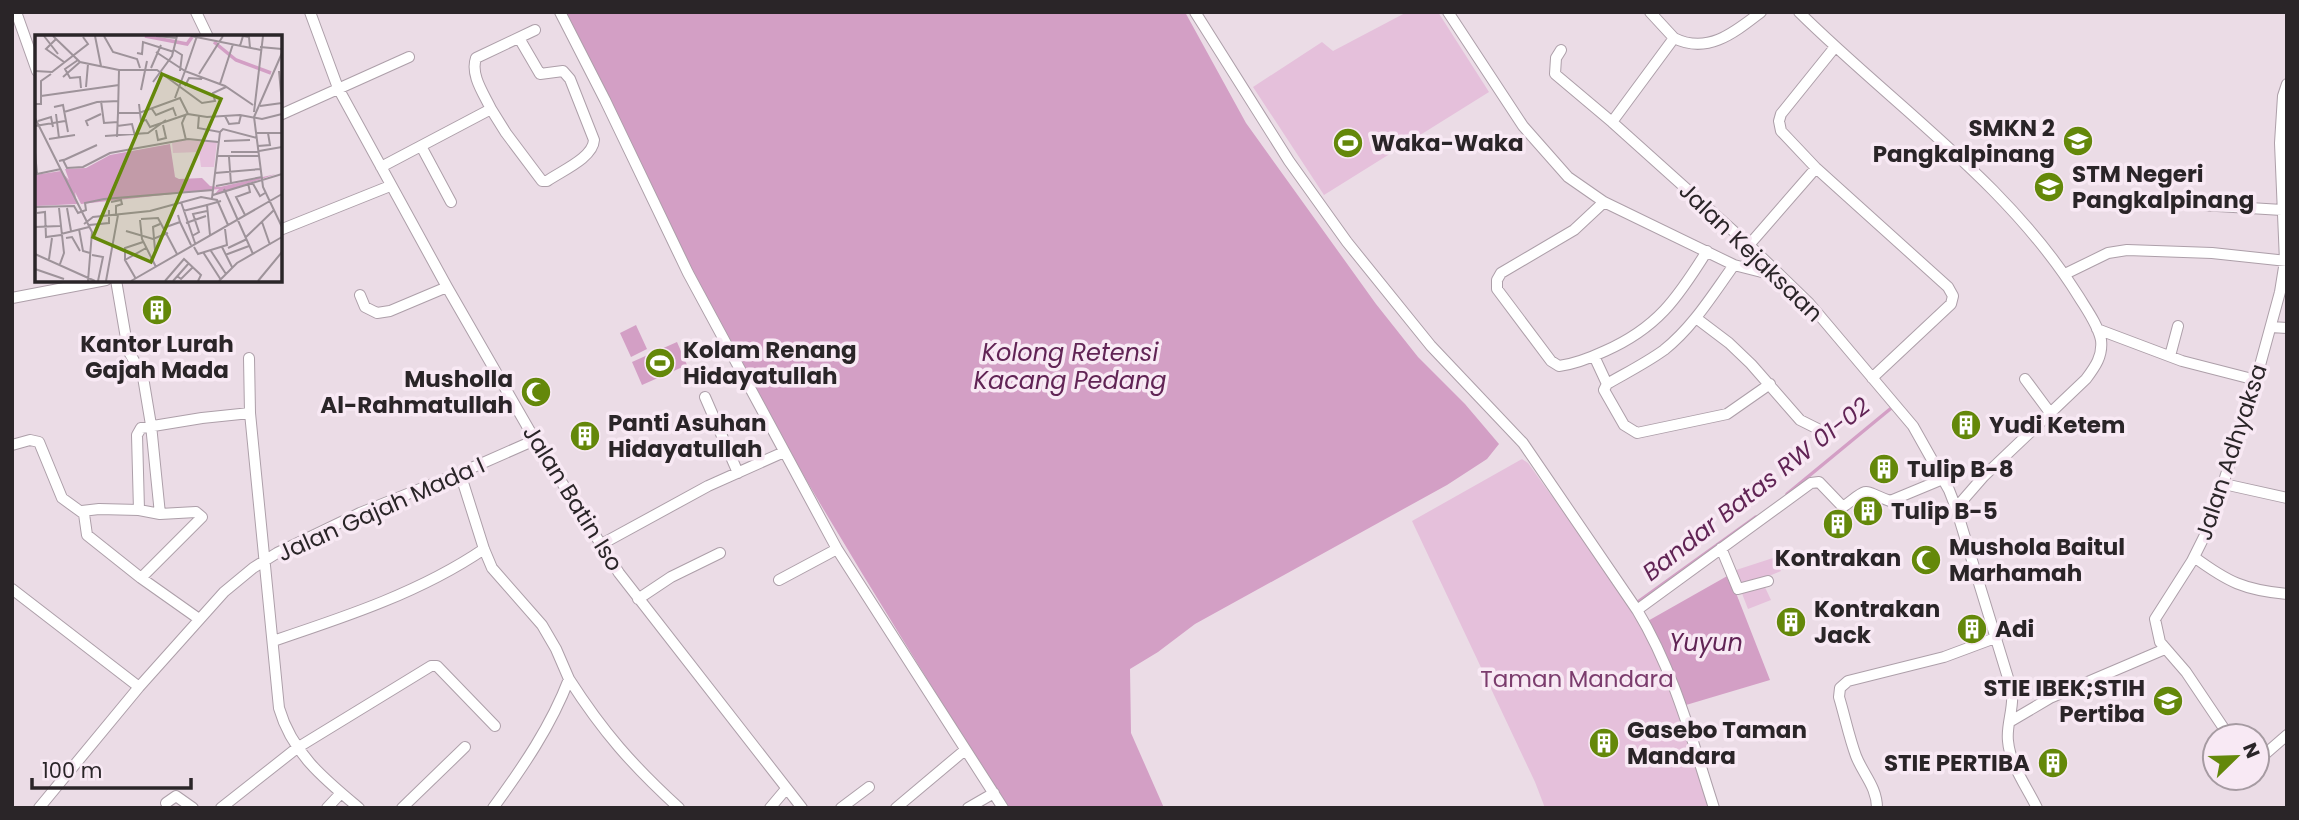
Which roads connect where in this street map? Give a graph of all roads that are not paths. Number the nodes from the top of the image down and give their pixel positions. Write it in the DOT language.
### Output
graph roads {
  1 [pos="16,12"];
  2 [pos="196,12"];
  3 [pos="310,12"];
  4 [pos="560,12"];
  5 [pos="1195,12"];
  6 [pos="1448,12"];
  7 [pos="1650,12"];
  8 [pos="1761,12"];
  9 [pos="1799,12"];
  10 [pos="535,30"];
  11 [pos="207,35"];
  12 [pos="519,38"];
  13 [pos="1674,38"];
  14 [pos="1835,47"];
  15 [pos="1562,50"];
  16 [pos="409,57"];
  17 [pos="35,65"];
  18 [pos="2287,84"];
  19 [pos="338,88"];
  20 [pos="491,109"];
  21 [pos="282,114"];
  22 [pos="1612,122"];
  23 [pos="2283,143"];
  24 [pos="421,146"];
  25 [pos="381,167"];
  26 [pos="1816,168"];
  27 [pos="390,186"];
  28 [pos="451,202"];
  29 [pos="1604,202"];
  30 [pos="2201,205"];
  31 [pos="2282,210"];
  32 [pos="282,229"];
  33 [pos="1749,244"];
  34 [pos="1707,251"];
  35 [pos="2286,261"];
  36 [pos="1734,265"];
  37 [pos="2065,274"];
  38 [pos="1784,278"];
  39 [pos="96,282"];
  40 [pos="116,282"];
  41 [pos="447,287"];
  42 [pos="360,295"];
  43 [pos="12,298"];
  44 [pos="1696,318"];
  45 [pos="2178,326"];
  46 [pos="2271,327"];
  47 [pos="2287,328"];
  48 [pos="2097,329"];
  49 [pos="1594,356"];
  50 [pos="2169,356"];
  51 [pos="249,358"];
  52 [pos="1872,378"];
  53 [pos="2025,379"];
  54 [pos="2256,380"];
  55 [pos="1606,384"];
  56 [pos="1770,384"];
  57 [pos="705,397"];
  58 [pos="250,413"];
  59 [pos="2051,414"];
  60 [pos="151,425"];
  61 [pos="1826,433"];
  62 [pos="535,440"];
  63 [pos="12,445"];
  64 [pos="784,452"];
  65 [pos="738,473"];
  66 [pos="460,474"];
  67 [pos="1943,479"];
  68 [pos="2224,484"];
  69 [pos="2287,498"];
  70 [pos="1956,508"];
  71 [pos="139,510"];
  72 [pos="82,511"];
  73 [pos="160,514"];
  74 [pos="600,545"];
  75 [pos="1721,548"];
  76 [pos="484,549"];
  77 [pos="837,550"];
  78 [pos="720,553"];
  79 [pos="2194,557"];
  80 [pos="265,560"];
  81 [pos="141,578"];
  82 [pos="779,580"];
  83 [pos="1768,581"];
  84 [pos="12,589"];
  85 [pos="2287,594"];
  86 [pos="638,599"];
  87 [pos="1637,610"];
  88 [pos="199,619"];
  89 [pos="1995,638"];
  90 [pos="273,641"];
  91 [pos="2163,645"];
  92 [pos="569,679"];
  93 [pos="138,687"];
  94 [pos="2011,721"];
  95 [pos="2220,722"];
  96 [pos="495,726"];
  97 [pos="2287,735"];
  98 [pos="465,747"];
  99 [pos="297,748"];
  100 [pos="2271,749"];
  101 [pos="965,750"];
  102 [pos="869,787"];
  103 [pos="786,789"];
  104 [pos="341,793"];
  105 [pos="994,793"];
  106 [pos="166,803"];
  107 [pos="39,808"];
  108 [pos="193,808"];
  109 [pos="221,808"];
  110 [pos="327,808"];
  111 [pos="359,808"];
  112 [pos="402,808"];
  113 [pos="493,808"];
  114 [pos="679,808"];
  115 [pos="770,808"];
  116 [pos="802,808"];
  117 [pos="841,808"];
  118 [pos="896,808"];
  119 [pos="968,808"];
  120 [pos="1003,808"];
  121 [pos="1714,808"];
  122 [pos="1877,808"];
  123 [pos="2037,808"];
  1 -- 17 [label="street"];
  2 -- 11 [label="street"];
  3 -- 19 [label="street, Jalan Batin Iso"];
  4 -- 64 [label="street"];
  5 -- 87 [label="street"];
  6 -- 29 [label="street"];
  7 -- 13 [label="street"];
  8 -- 13 [label="street"];
  9 -- 14 [label="street"];
  10 -- 12 [label="street"];
  12 -- 20 [label="street"];
  12 -- 20 [label="street"];
  13 -- 22 [label="street"];
  14 -- 26 [label="street"];
  14 -- 37 [label="street"];
  15 -- 22 [label="street, Jalan Kejaksaan"];
  16 -- 19 [label="street"];
  18 -- 23 [label="street, Jalan Adhyaksa"];
  19 -- 21 [label="street"];
  19 -- 25 [label="street, Jalan Batin Iso"];
  20 -- 24 [label="street"];
  22 -- 33 [label="street, Jalan Kejaksaan"];
  23 -- 31 [label="street, Jalan Adhyaksa"];
  24 -- 25 [label="street"];
  24 -- 28 [label="street"];
  25 -- 27 [label="street, Jalan Batin Iso"];
  26 -- 33 [label="street"];
  26 -- 52 [label="street"];
  27 -- 32 [label="street"];
  27 -- 41 [label="street, Jalan Batin Iso"];
  29 -- 34 [label="street"];
  29 -- 49 [label="street"];
  30 -- 31 [label="street"];
  31 -- 35 [label="street, Jalan Adhyaksa"];
  33 -- 38 [label="street, Jalan Kejaksaan"];
  34 -- 36 [label="street"];
  34 -- 49 [label="street"];
  35 -- 37 [label="street"];
  35 -- 46 [label="street, Jalan Adhyaksa"];
  36 -- 38 [label="street"];
  36 -- 44 [label="street"];
  37 -- 48 [label="street"];
  38 -- 52 [label="street, Jalan Kejaksaan"];
  39 -- 43 [label="street"];
  40 -- 60 [label="street"];
  41 -- 42 [label="street"];
  41 -- 62 [label="street, Jalan Batin Iso"];
  44 -- 55 [label="street"];
  44 -- 56 [label="street"];
  45 -- 50 [label="street"];
  46 -- 47 [label="street"];
  46 -- 54 [label="street, Jalan Adhyaksa"];
  48 -- 50 [label="street"];
  48 -- 59 [label="street"];
  49 -- 55 [label="street"];
  50 -- 54 [label="street"];
  51 -- 58 [label="street"];
  52 -- 67 [label="street, Jalan Kejaksaan"];
  53 -- 59 [label="street"];
  54 -- 68 [label="street, Jalan Adhyaksa"];
  55 -- 56 [label="street"];
  56 -- 61 [label="street"];
  57 -- 65 [label="street"];
  58 -- 60 [label="street"];
  58 -- 80 [label="street"];
  59 -- 70 [label="street"];
  60 -- 71 [label="street"];
  60 -- 73 [label="street"];
  62 -- 66 [label="street, Jalan Gajah Mada I"];
  62 -- 74 [label="street, Jalan Batin Iso"];
  63 -- 72 [label="street"];
  64 -- 65 [label="street"];
  64 -- 77 [label="street"];
  65 -- 74 [label="street"];
  66 -- 76 [label="street"];
  66 -- 80 [label="street, Jalan Gajah Mada I"];
  67 -- 70 [label="street, Jalan Kejaksaan"];
  67 -- 75 [label="street"];
  68 -- 69 [label="street"];
  68 -- 79 [label="street, Jalan Adhyaksa"];
  70 -- 89 [label="street, Jalan Kejaksaan"];
  71 -- 72 [label="street"];
  71 -- 73 [label="street"];
  72 -- 81 [label="street"];
  73 -- 81 [label="street"];
  74 -- 86 [label="street, Jalan Batin Iso"];
  75 -- 83 [label="street"];
  75 -- 87 [label="street"];
  76 -- 90 [label="street"];
  76 -- 92 [label="street"];
  77 -- 82 [label="street"];
  77 -- 101 [label="street"];
  78 -- 86 [label="street"];
  79 -- 85 [label="street"];
  79 -- 91 [label="street, Jalan Adhyaksa"];
  80 -- 88 [label="street, Jalan Gajah Mada I"];
  80 -- 90 [label="street"];
  81 -- 88 [label="street"];
  84 -- 93 [label="street"];
  86 -- 103 [label="street, Jalan Batin Iso"];
  87 -- 121 [label="street"];
  88 -- 93 [label="street, Jalan Gajah Mada I"];
  89 -- 94 [label="street, Jalan Kejaksaan"];
  89 -- 122 [label="street"];
  90 -- 99 [label="street"];
  91 -- 94 [label="street"];
  91 -- 95 [label="street"];
  92 -- 113 [label="street"];
  92 -- 114 [label="street"];
  93 -- 107 [label="street, Jalan Gajah Mada I"];
  94 -- 123 [label="street, Jalan Kejaksaan"];
  96 -- 99 [label="street"];
  97 -- 100 [label="street"];
  98 -- 112 [label="street"];
  99 -- 104 [label="street"];
  99 -- 109 [label="street"];
  101 -- 105 [label="street"];
  101 -- 118 [label="street"];
  102 -- 117 [label="street"];
  103 -- 115 [label="street"];
  103 -- 116 [label="street, Jalan Batin Iso"];
  104 -- 110 [label="street"];
  104 -- 111 [label="street"];
  105 -- 119 [label="street"];
  105 -- 120 [label="street"];
  106 -- 108 [label="street"];
}
